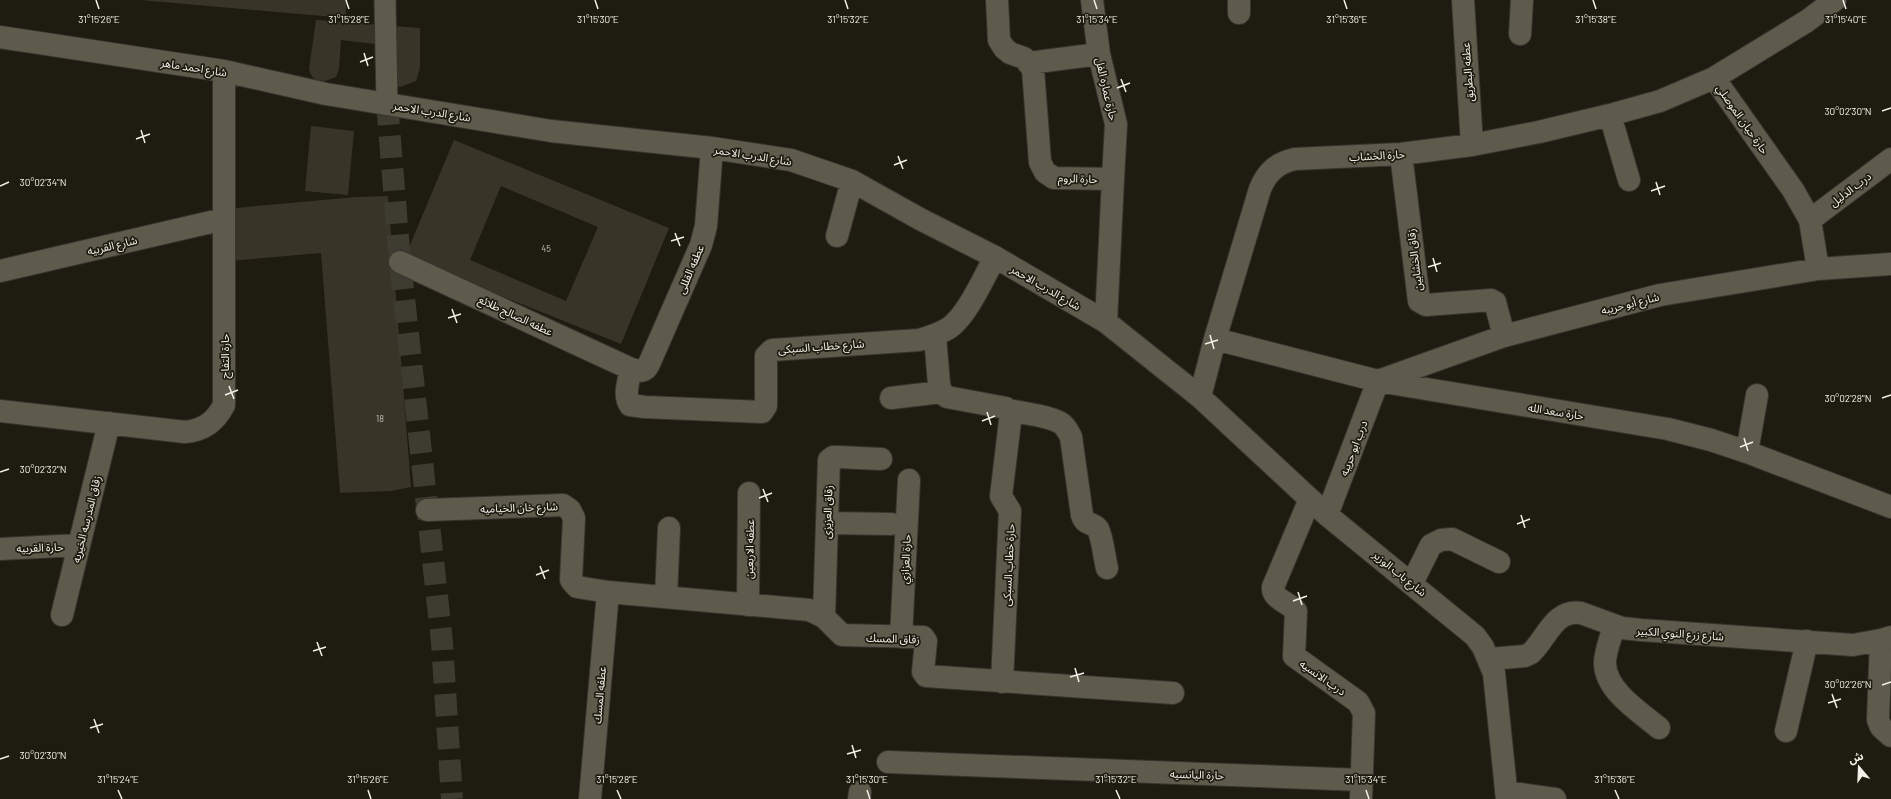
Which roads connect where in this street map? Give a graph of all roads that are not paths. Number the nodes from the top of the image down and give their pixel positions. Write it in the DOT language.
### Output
graph roads {
  1 [pos="385,0"];
  2 [pos="997,0"];
  3 [pos="1092,0"];
  4 [pos="1463,0"];
  5 [pos="1522,0"];
  6 [pos="1835,0"];
  7 [pos="1520,34"];
  8 [pos="0,36"];
  9 [pos="1099,54"];
  10 [pos="1029,63"];
  11 [pos="224,71"];
  12 [pos="1714,78"];
  13 [pos="387,103"];
  14 [pos="1610,115"];
  15 [pos="1472,145"];
  16 [pos="712,148"];
  17 [pos="1401,154"];
  18 [pos="1891,159"];
  19 [pos="1113,179"];
  20 [pos="852,180"];
  21 [pos="1629,180"];
  22 [pos="224,219"];
  23 [pos="1810,220"];
  24 [pos="837,236"];
  25 [pos="995,258"];
  26 [pos="400,262"];
  27 [pos="1891,264"];
  28 [pos="1818,269"];
  29 [pos="0,271"];
  30 [pos="1106,322"];
  31 [pos="935,336"];
  32 [pos="1504,336"];
  33 [pos="1215,339"];
  34 [pos="631,369"];
  35 [pos="1378,381"];
  36 [pos="941,392"];
  37 [pos="1757,395"];
  38 [pos="1200,397"];
  39 [pos="891,398"];
  40 [pos="1009,410"];
  41 [pos="0,411"];
  42 [pos="109,424"];
  43 [pos="1747,452"];
  44 [pos="881,459"];
  45 [pos="909,480"];
  46 [pos="749,493"];
  47 [pos="1310,499"];
  48 [pos="1891,507"];
  49 [pos="428,510"];
  50 [pos="1327,515"];
  51 [pos="827,523"];
  52 [pos="891,524"];
  53 [pos="669,528"];
  54 [pos="79,545"];
  55 [pos="0,548"];
  56 [pos="1498,562"];
  57 [pos="1107,568"];
  58 [pos="1412,583"];
  59 [pos="608,592"];
  60 [pos="666,597"];
  61 [pos="748,605"];
  62 [pos="62,615"];
  63 [pos="824,617"];
  64 [pos="1614,625"];
  65 [pos="901,637"];
  66 [pos="1886,639"];
  67 [pos="1807,642"];
  68 [pos="1490,659"];
  69 [pos="1002,682"];
  70 [pos="1173,692"];
  71 [pos="1659,728"];
  72 [pos="1786,731"];
  73 [pos="1891,736"];
  74 [pos="888,762"];
  75 [pos="1361,790"];
  76 [pos="1506,796"];
  77 [pos="590,799"];
  78 [pos="1555,799"];
  1 -- 13 [label="street"];
  2 -- 10 [label="street"];
  3 -- 9 [label="street, حارة عماره الفل"];
  4 -- 15 [label="street, عطفه البطريق"];
  5 -- 7 [label="street"];
  6 -- 12 [label="street, حارة حيان الموصلي"];
  8 -- 11 [label="street, شارع احمد ماهر"];
  9 -- 10 [label="street"];
  9 -- 19 [label="street, حارة عماره الفل"];
  10 -- 19 [label="street, حارة الروم"];
  11 -- 13 [label="street, شارع احمد ماهر"];
  11 -- 22 [label="street, حارة التفاح"];
  12 -- 14 [label="street, حارة الخشاب"];
  12 -- 23 [label="street, حارة حيان الموصلي"];
  13 -- 16 [label="street, شارع الدرب الاحمر"];
  14 -- 15 [label="street, حارة الخشاب"];
  14 -- 21 [label="street"];
  15 -- 17 [label="street, حارة الخشاب"];
  16 -- 20 [label="street, شارع الدرب الاحمر"];
  16 -- 34 [label="street, عطفه القللى"];
  17 -- 32 [label="street, زقاق الخشابين"];
  17 -- 33 [label="street, حارة الخشاب"];
  18 -- 23 [label="street, درب الدليل"];
  19 -- 30 [label="street, حارة الروم"];
  20 -- 24 [label="street"];
  20 -- 25 [label="street, شارع الدرب الاحمر"];
  22 -- 29 [label="street, شارع القربيه"];
  22 -- 42 [label="street, حارة التفاح"];
  23 -- 28 [label="street, حارة حيان الموصلي"];
  25 -- 30 [label="street, شارع الدرب الاحمر"];
  25 -- 31 [label="street, شارع خطاب السبكى"];
  26 -- 34 [label="street, عطفه الصالح طلائع"];
  27 -- 28 [label="street, شارع أبو حريبه"];
  28 -- 32 [label="street, شارع أبو حريبه"];
  30 -- 38 [label="street, شارع الدرب الاحمر"];
  31 -- 34 [label="street, شارع خطاب السبكى"];
  31 -- 36 [label="street"];
  32 -- 35 [label="street, شارع أبو حريبه"];
  33 -- 35 [label="street, حارة سعد الله"];
  33 -- 38 [label="street, حارة الخشاب"];
  35 -- 43 [label="street, حارة سعد الله"];
  35 -- 50 [label="street, درب ابو حريبه"];
  36 -- 39 [label="street"];
  36 -- 40 [label="street"];
  37 -- 43 [label="street"];
  38 -- 47 [label="street, شارع باب الوزير"];
  40 -- 57 [label="street"];
  40 -- 69 [label="street, حارة خطاب السبكى"];
  41 -- 42 [label="street, حارة التفاح"];
  42 -- 54 [label="street, زقاق المدرسه الخيريه"];
  43 -- 48 [label="street, حارة سعد الله"];
  44 -- 51 [label="street, زقاق العزيزى"];
  45 -- 65 [label="street, حارة العزازي"];
  46 -- 61 [label="street, عطفه الاربعين"];
  47 -- 50 [label="street, شارع باب الوزير"];
  47 -- 75 [label="street, درب الانسيه"];
  49 -- 59 [label="street, شارع خان الخياميه"];
  50 -- 58 [label="street, شارع باب الوزير"];
  51 -- 52 [label="street"];
  51 -- 63 [label="street, زقاق العزيزى"];
  53 -- 60 [label="street"];
  54 -- 55 [label="street, حارة القربيه"];
  54 -- 62 [label="street, زقاق المدرسه الخيريه"];
  56 -- 58 [label="street"];
  58 -- 68 [label="street, شارع باب الوزير"];
  59 -- 60 [label="street, زقاق المسك"];
  59 -- 77 [label="street, عطفه المسك"];
  60 -- 61 [label="street, زقاق المسك"];
  61 -- 63 [label="street, زقاق المسك"];
  63 -- 65 [label="street, زقاق المسك"];
  64 -- 67 [label="street, شارع زرع النوي الكبير"];
  64 -- 68 [label="street, شارع زرع النوي الكبير"];
  64 -- 71 [label="street"];
  65 -- 69 [label="street, زقاق المسك"];
  66 -- 67 [label="street, شارع زرع النوي الكبير"];
  66 -- 73 [label="street"];
  67 -- 72 [label="street"];
  68 -- 76 [label="street, شارع باب الوزير"];
  69 -- 70 [label="street, زقاق المسك"];
  74 -- 75 [label="street, حارة اليانسيه"];
  76 -- 78 [label="street"];
}
